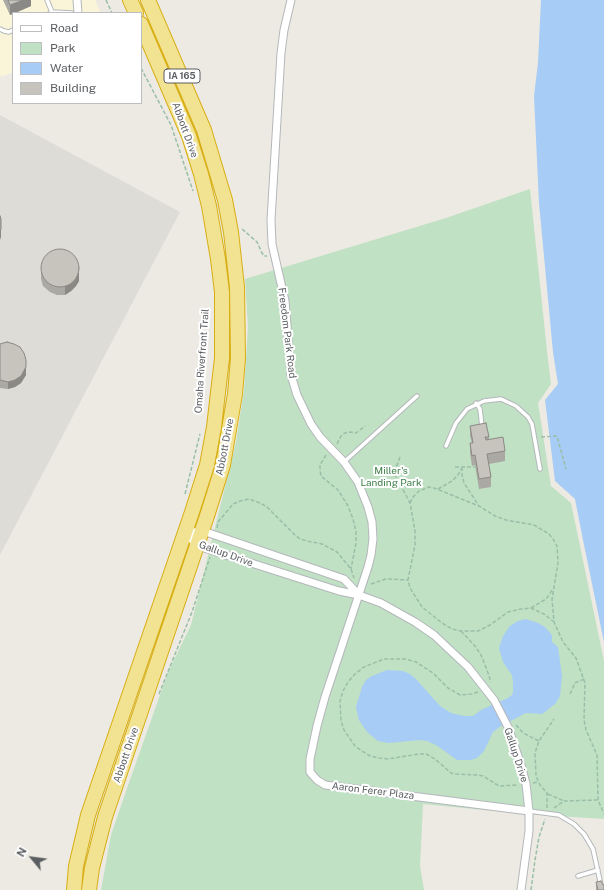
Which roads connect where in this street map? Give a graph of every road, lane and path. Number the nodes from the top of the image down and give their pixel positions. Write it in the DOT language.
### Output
graph roads {
  1 [pos="47,0"];
  2 [pos="77,0"];
  3 [pos="106,0"];
  4 [pos="130,0"];
  5 [pos="148,0"];
  6 [pos="290,0"];
  7 [pos="51,12"];
  8 [pos="78,12"];
  9 [pos="112,12"];
  10 [pos="136,12"];
  11 [pos="142,26"];
  12 [pos="0,29"];
  13 [pos="12,30"];
  14 [pos="142,70"];
  15 [pos="193,191"];
  16 [pos="241,228"];
  17 [pos="274,256"];
  18 [pos="416,396"];
  19 [pos="476,403"];
  20 [pos="365,426"];
  21 [pos="201,431"];
  22 [pos="483,432"];
  23 [pos="535,438"];
  24 [pos="446,446"];
  25 [pos="332,450"];
  26 [pos="400,457"];
  27 [pos="344,462"];
  28 [pos="455,467"];
  29 [pos="462,467"];
  30 [pos="475,467"];
  31 [pos="540,469"];
  32 [pos="566,469"];
  33 [pos="438,489"];
  34 [pos="184,498"];
  35 [pos="410,503"];
  36 [pos="479,506"];
  37 [pos="218,522"];
  38 [pos="203,531"];
  39 [pos="185,533"];
  40 [pos="198,546"];
  41 [pos="352,569"];
  42 [pos="204,578"];
  43 [pos="408,580"];
  44 [pos="554,588"];
  45 [pos="359,595"];
  46 [pos="531,608"];
  47 [pos="554,622"];
  48 [pos="462,631"];
  49 [pos="584,679"];
  50 [pos="484,688"];
  51 [pos="570,694"];
  52 [pos="159,695"];
  53 [pos="554,718"];
  54 [pos="512,726"];
  55 [pos="539,741"];
  56 [pos="538,782"];
  57 [pos="526,784"];
  58 [pos="547,793"];
  59 [pos="598,800"];
  60 [pos="564,801"];
  61 [pos="529,811"];
  62 [pos="547,813"];
  63 [pos="604,814"];
  64 [pos="598,870"];
  65 [pos="578,876"];
  66 [pos="74,890"];
  67 [pos="89,890"];
  68 [pos="521,890"];
  69 [pos="532,890"];
  70 [pos="602,890"];
  1 -- 7 [label="lane"];
  2 -- 8 [label="street"];
  3 -- 9 [label="path"];
  4 -- 10 [label="highway"];
  5 -- 38 [label="highway, Abbott Drive / IA 165"];
  6 -- 17 [label="street, Freedom Park Road"];
  11 -- 39 [label="highway, Abbott Drive / IA 165"];
  12 -- 13 [label="lane"];
  14 -- 15 [label="path"];
  16 -- 17 [label="path"];
  17 -- 25 [label="street, Freedom Park Road"];
  18 -- 27 [label="lane"];
  19 -- 22 [label="lane"];
  19 -- 23 [label="lane"];
  19 -- 24 [label="lane"];
  20 -- 25 [label="path"];
  21 -- 34 [label="path"];
  23 -- 31 [label="lane"];
  23 -- 32 [label="path"];
  25 -- 27 [label="street, Freedom Park Road"];
  25 -- 41 [label="path"];
  26 -- 35 [label="path"];
  27 -- 45 [label="street, Freedom Park Road"];
  28 -- 29 [label="path"];
  29 -- 30 [label="path"];
  29 -- 33 [label="path"];
  29 -- 36 [label="path"];
  33 -- 35 [label="path"];
  33 -- 36 [label="path"];
  35 -- 43 [label="path"];
  36 -- 44 [label="path"];
  37 -- 41 [label="path"];
  38 -- 39 [label="street, Gallup Drive"];
  38 -- 40 [label="highway, Abbott Drive"];
  38 -- 45 [label="street, Gallup Drive"];
  39 -- 40 [label="street, Gallup Drive"];
  39 -- 66 [label="highway, Abbott Drive"];
  40 -- 45 [label="street, Gallup Drive"];
  40 -- 67 [label="highway, Abbott Drive"];
  41 -- 45 [label="path"];
  42 -- 52 [label="path"];
  43 -- 45 [label="path"];
  43 -- 48 [label="path"];
  44 -- 46 [label="path"];
  44 -- 47 [label="path"];
  45 -- 50 [label="street, Gallup Drive"];
  45 -- 61 [label="street, Aaron Ferer Plaza"];
  46 -- 47 [label="path"];
  46 -- 48 [label="path"];
  47 -- 49 [label="path"];
  48 -- 50 [label="path"];
  49 -- 51 [label="path"];
  49 -- 59 [label="path"];
  50 -- 54 [label="street, Gallup Drive"];
  50 -- 57 [label="path"];
  53 -- 55 [label="path"];
  54 -- 55 [label="path"];
  54 -- 57 [label="street, Gallup Drive"];
  55 -- 56 [label="path"];
  56 -- 57 [label="path"];
  56 -- 58 [label="path"];
  57 -- 61 [label="street, Gallup Drive"];
  58 -- 60 [label="path"];
  58 -- 62 [label="path"];
  59 -- 60 [label="path"];
  59 -- 63 [label="path"];
  60 -- 62 [label="path"];
  61 -- 62 [label="lane"];
  61 -- 68 [label="street, Gallup Drive"];
  62 -- 64 [label="lane"];
  62 -- 69 [label="path"];
  64 -- 65 [label="lane"];
  64 -- 70 [label="lane"];
}
